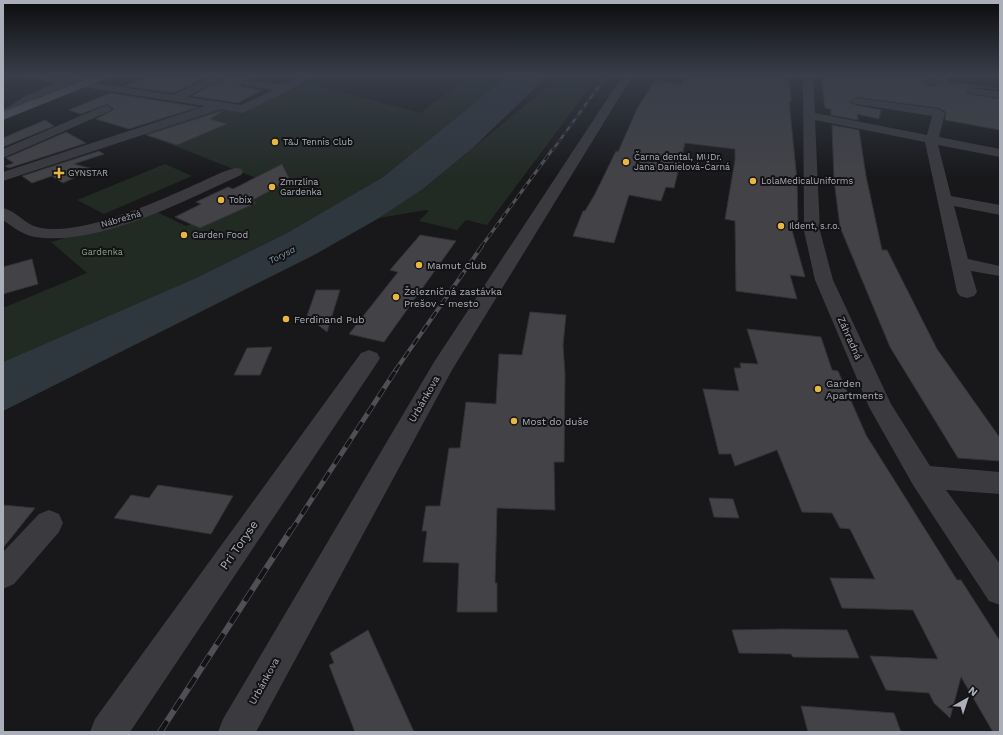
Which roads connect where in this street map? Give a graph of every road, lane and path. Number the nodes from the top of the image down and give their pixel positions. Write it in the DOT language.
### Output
graph roads {
  1 [pos="12,109"];
  2 [pos="106,109"];
  3 [pos="209,109"];
  4 [pos="606,109"];
  5 [pos="808,109"];
  6 [pos="914,109"];
  7 [pos="3,115"];
  8 [pos="808,115"];
  9 [pos="932,144"];
  10 [pos="1000,153"];
  11 [pos="3,154"];
  12 [pos="1000,163"];
  13 [pos="236,172"];
  14 [pos="3,177"];
  15 [pos="944,198"];
  16 [pos="1000,210"];
  17 [pos="3,213"];
  18 [pos="960,263"];
  19 [pos="1000,271"];
  20 [pos="967,292"];
  21 [pos="369,358"];
  22 [pos="922,477"];
  23 [pos="1000,483"];
  24 [pos="49,523"];
  25 [pos="3,574"];
  26 [pos="1000,590"];
  27 [pos="108,732"];
  28 [pos="236,732"];
  1 -- 7 [label="street"];
  2 -- 11 [label="street"];
  3 -- 14 [label="street"];
  4 -- 28 [label="street, Urbánkova"];
  5 -- 8 [label="street, Záhradná"];
  6 -- 9 [label="street"];
  8 -- 9 [label="street"];
  8 -- 22 [label="street, Záhradná"];
  9 -- 10 [label="street"];
  9 -- 12 [label="street"];
  9 -- 15 [label="street"];
  13 -- 17 [label="street, Nábrežná"];
  15 -- 16 [label="street"];
  15 -- 18 [label="street"];
  18 -- 19 [label="street"];
  18 -- 20 [label="street"];
  21 -- 27 [label="street, Pri Toryse"];
  22 -- 23 [label="street"];
  22 -- 26 [label="street, Záhradná"];
  24 -- 25 [label="street"];
}
